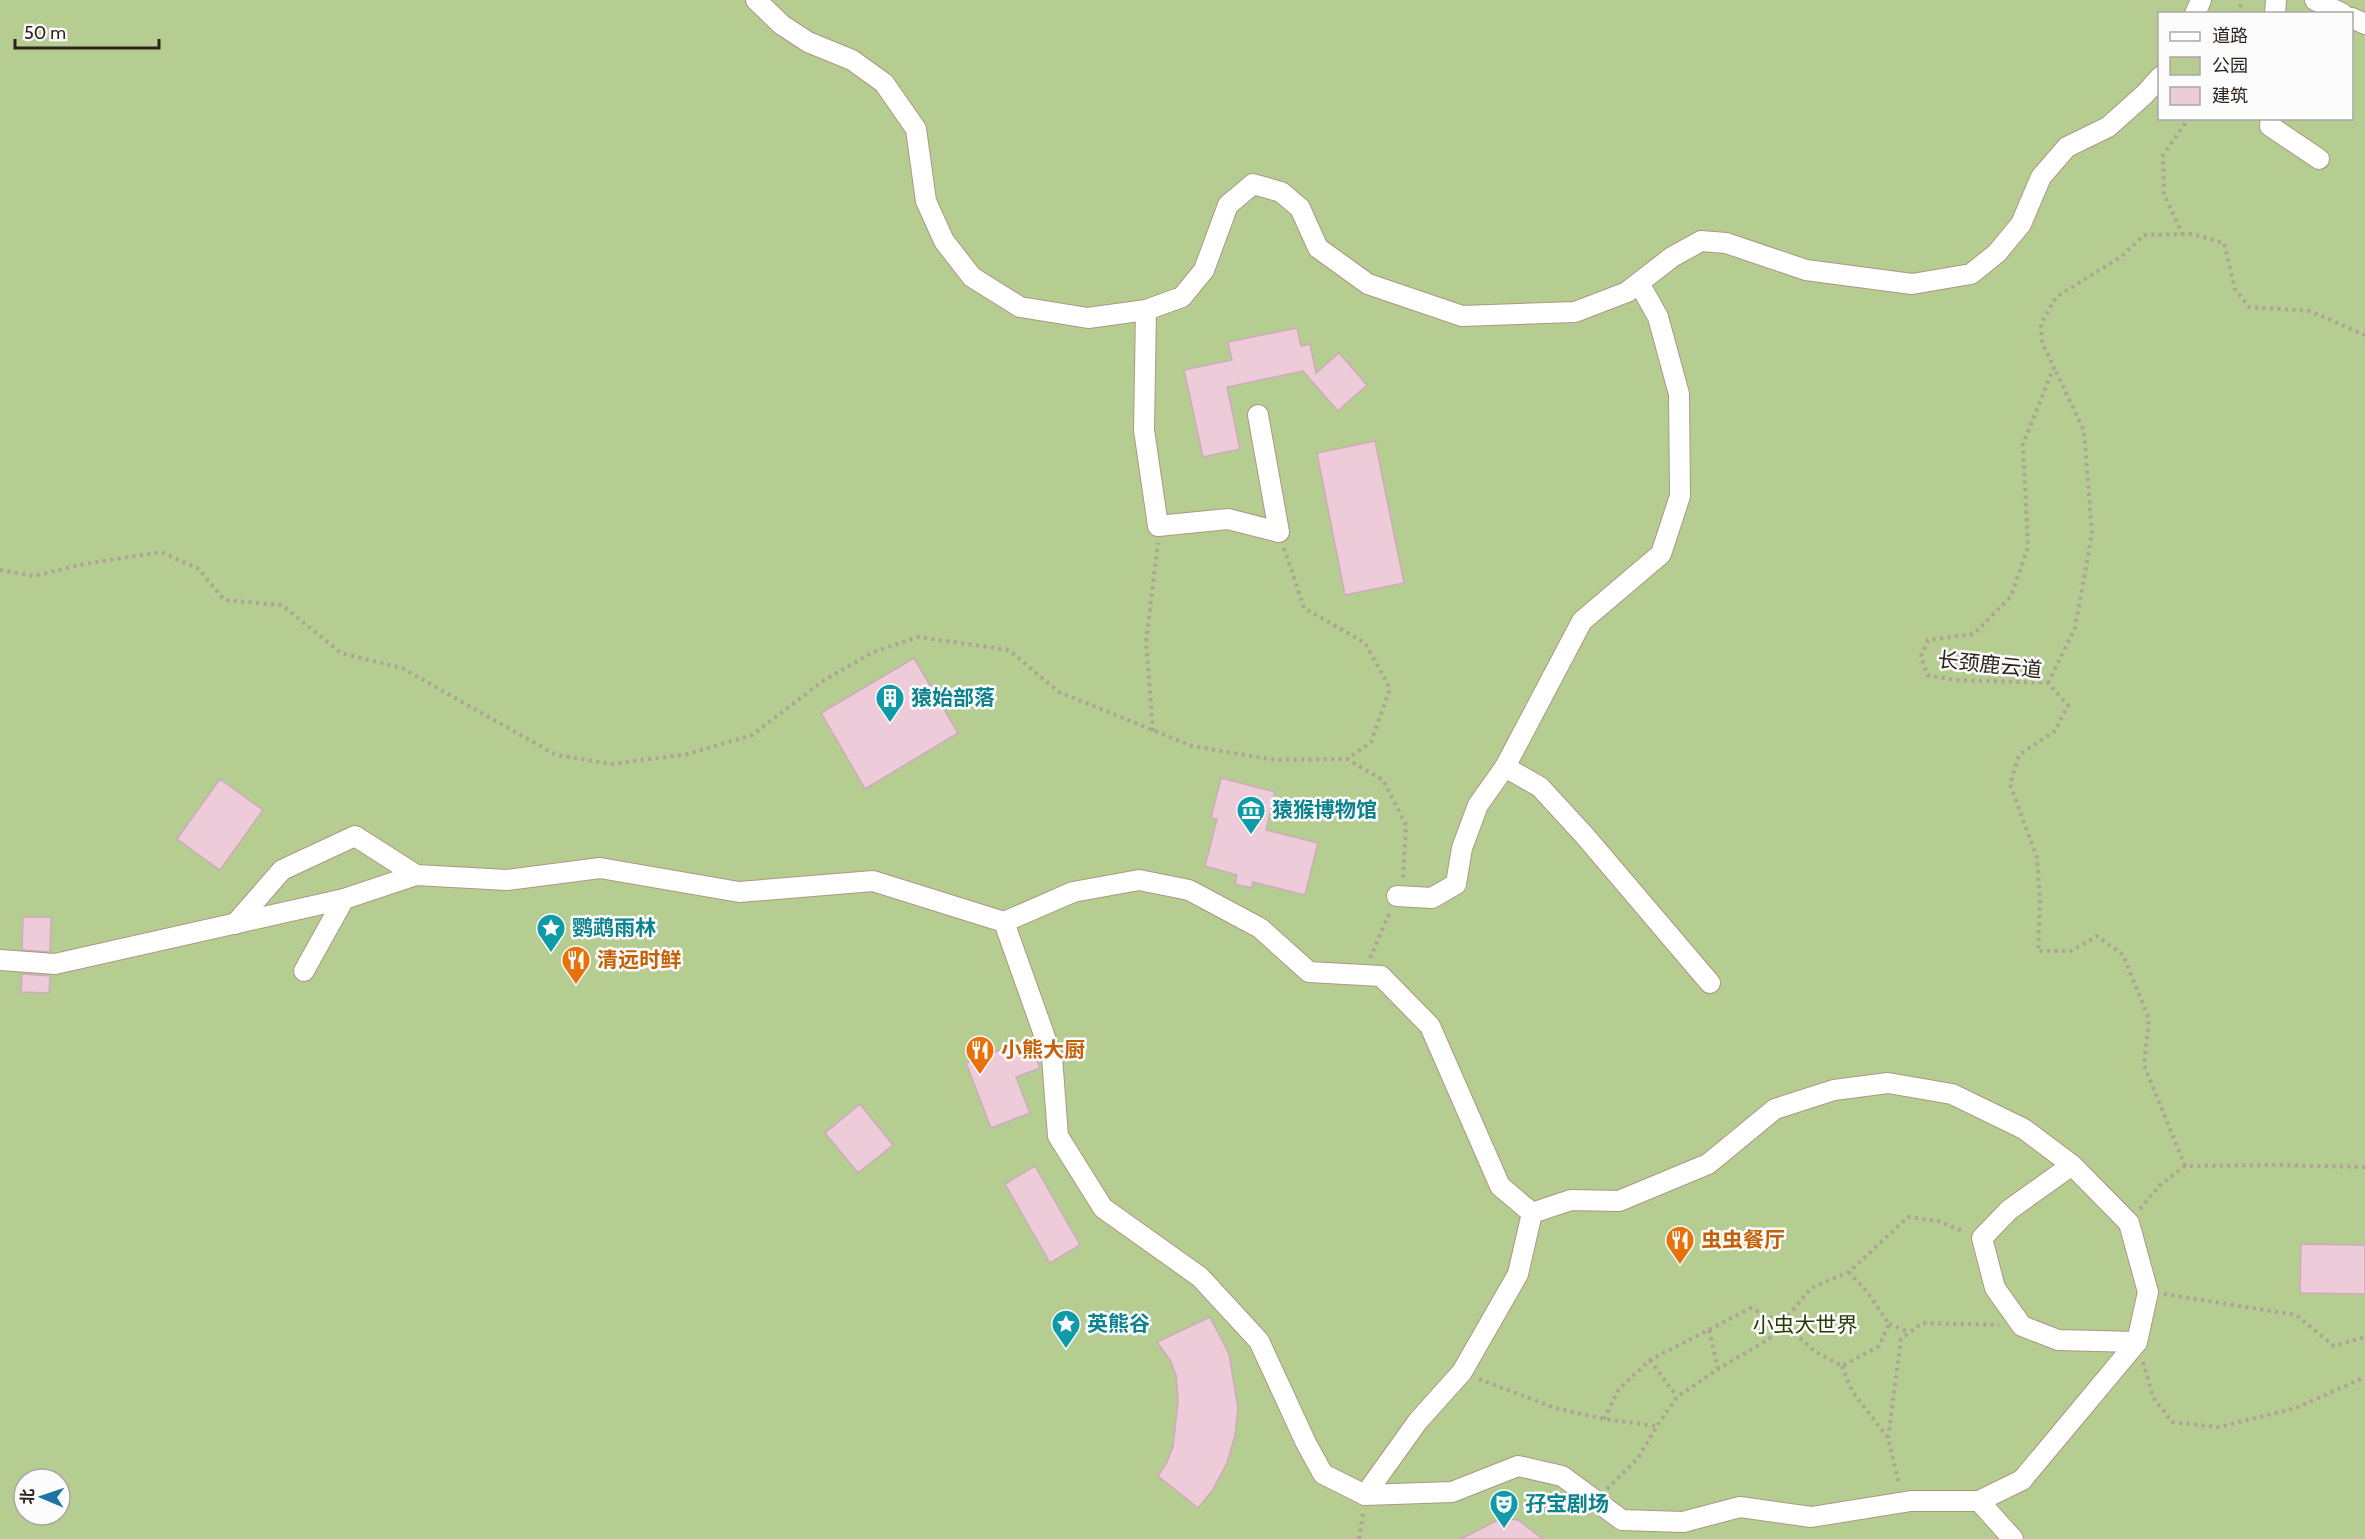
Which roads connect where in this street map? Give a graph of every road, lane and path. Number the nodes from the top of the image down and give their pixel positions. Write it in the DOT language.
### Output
graph roads {
  1 [pos="756,0"];
  2 [pos="2315,0"];
  3 [pos="2339,12"];
  4 [pos="2158,79"];
  5 [pos="2188,120"];
  6 [pos="2271,120"];
  7 [pos="2319,159"];
  8 [pos="2183,235"];
  9 [pos="1639,283"];
  10 [pos="1146,310"];
  11 [pos="2365,334"];
  12 [pos="2054,367"];
  13 [pos="1258,415"];
  14 [pos="1158,526"];
  15 [pos="1279,532"];
  16 [pos="0,570"];
  17 [pos="2048,683"];
  18 [pos="1153,730"];
  19 [pos="1347,759"];
  20 [pos="1505,767"];
  21 [pos="416,875"];
  22 [pos="1397,896"];
  23 [pos="344,899"];
  24 [pos="1004,922"];
  25 [pos="235,924"];
  26 [pos="0,960"];
  27 [pos="55,964"];
  28 [pos="304,971"];
  29 [pos="0,974"];
  30 [pos="1363,975"];
  31 [pos="1710,983"];
  32 [pos="2072,1165"];
  33 [pos="2185,1166"];
  34 [pos="2365,1167"];
  35 [pos="1532,1213"];
  36 [pos="2129,1222"];
  37 [pos="1982,1238"];
  38 [pos="1849,1272"];
  39 [pos="2148,1292"];
  40 [pos="1782,1323"];
  41 [pos="1889,1324"];
  42 [pos="2022,1326"];
  43 [pos="1709,1330"];
  44 [pos="1910,1332"];
  45 [pos="2365,1337"];
  46 [pos="2137,1342"];
  47 [pos="1650,1360"];
  48 [pos="1842,1366"];
  49 [pos="1718,1369"];
  50 [pos="1462,1372"];
  51 [pos="2365,1377"];
  52 [pos="1677,1397"];
  53 [pos="1604,1419"];
  54 [pos="1657,1426"];
  55 [pos="1888,1438"];
  56 [pos="1365,1495"];
  57 [pos="1596,1500"];
  58 [pos="1979,1501"];
  59 [pos="1903,1502"];
  60 [pos="1359,1539"];
  61 [pos="2013,1539"];
  1 -- 10 [label="street"];
  2 -- 3 [label="street"];
  4 -- 9 [label="street"];
  5 -- 8 [label="path"];
  6 -- 7 [label="street"];
  8 -- 11 [label="path"];
  8 -- 12 [label="path"];
  9 -- 10 [label="street"];
  9 -- 20 [label="street"];
  10 -- 14 [label="street"];
  12 -- 17 [label="path"];
  12 -- 17 [label="path, 长颈鹿云道"];
  13 -- 15 [label="street"];
  14 -- 15 [label="street"];
  14 -- 18 [label="path"];
  15 -- 19 [label="path"];
  16 -- 18 [label="path"];
  17 -- 33 [label="path, 长颈鹿云道"];
  18 -- 19 [label="path"];
  19 -- 22 [label="path"];
  20 -- 22 [label="street"];
  20 -- 31 [label="street"];
  21 -- 23 [label="street"];
  21 -- 24 [label="street"];
  21 -- 25 [label="street"];
  22 -- 30 [label="path"];
  23 -- 25 [label="street"];
  23 -- 28 [label="street"];
  24 -- 30 [label="street"];
  24 -- 56 [label="street"];
  25 -- 27 [label="street"];
  26 -- 27 [label="street"];
  27 -- 29 [label="street"];
  30 -- 35 [label="street"];
  32 -- 35 [label="street"];
  32 -- 36 [label="street"];
  32 -- 37 [label="street"];
  33 -- 34 [label="path"];
  33 -- 36 [label="path"];
  35 -- 50 [label="street"];
  36 -- 39 [label="street"];
  37 -- 38 [label="path"];
  37 -- 42 [label="street"];
  38 -- 40 [label="path"];
  38 -- 41 [label="path"];
  39 -- 45 [label="path"];
  39 -- 46 [label="street"];
  40 -- 43 [label="path"];
  40 -- 48 [label="path"];
  40 -- 49 [label="path"];
  41 -- 44 [label="path"];
  41 -- 48 [label="path"];
  42 -- 44 [label="path"];
  42 -- 46 [label="street"];
  43 -- 47 [label="path"];
  43 -- 49 [label="path"];
  44 -- 55 [label="path"];
  46 -- 51 [label="path"];
  46 -- 58 [label="street"];
  47 -- 52 [label="path"];
  47 -- 53 [label="path"];
  48 -- 55 [label="path"];
  49 -- 52 [label="path"];
  50 -- 53 [label="path"];
  50 -- 56 [label="street"];
  52 -- 54 [label="path"];
  53 -- 54 [label="path"];
  54 -- 57 [label="path"];
  55 -- 59 [label="path"];
  56 -- 57 [label="street"];
  56 -- 60 [label="path"];
  57 -- 59 [label="street"];
  58 -- 59 [label="street"];
  58 -- 61 [label="street"];
}
